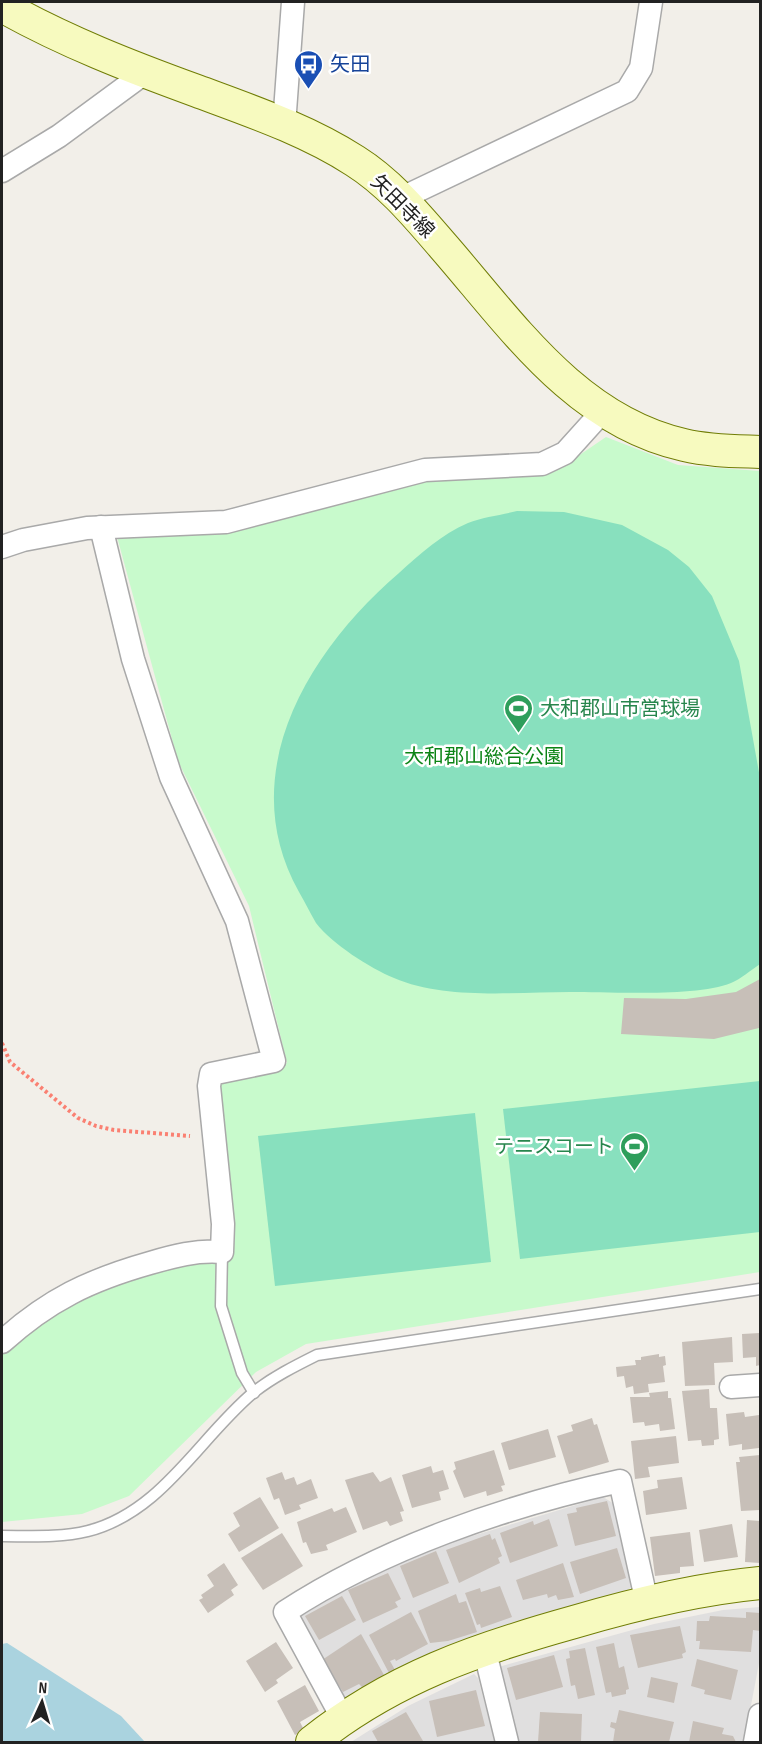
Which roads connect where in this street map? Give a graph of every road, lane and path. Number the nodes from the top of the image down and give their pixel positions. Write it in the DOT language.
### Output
graph roads {
  1 [pos="293,2"];
  2 [pos="651,2"];
  3 [pos="2,6"];
  4 [pos="146,72"];
  5 [pos="284,125"];
  6 [pos="2,171"];
  7 [pos="402,198"];
  8 [pos="602,412"];
  9 [pos="760,452"];
  10 [pos="101,527"];
  11 [pos="2,547"];
  12 [pos="2,1043"];
  13 [pos="214,1138"];
  14 [pos="222,1252"];
  15 [pos="760,1289"];
  16 [pos="2,1342"];
  17 [pos="760,1385"];
  18 [pos="731,1387"];
  19 [pos="254,1393"];
  20 [pos="2,1536"];
  21 [pos="760,1583"];
  22 [pos="647,1603"];
  23 [pos="484,1648"];
  24 [pos="760,1715"];
  25 [pos="344,1719"];
  26 [pos="312,1743"];
  27 [pos="507,1743"];
  28 [pos="754,1743"];
  1 -- 5 [label="street"];
  2 -- 7 [label="street"];
  3 -- 4 [label="main road, 矢田寺線"];
  4 -- 5 [label="main road, 矢田寺線"];
  4 -- 6 [label="street"];
  5 -- 7 [label="main road, 矢田寺線"];
  7 -- 8 [label="main road, 矢田寺線"];
  8 -- 9 [label="main road, 矢田寺線"];
  8 -- 10 [label="street"];
  10 -- 11 [label="street"];
  10 -- 13 [label="street"];
  12 -- 13 [label="path"];
  13 -- 14 [label="street"];
  14 -- 16 [label="street"];
  14 -- 19 [label="lane"];
  15 -- 19 [label="lane"];
  17 -- 18 [label="street"];
  19 -- 20 [label="lane"];
  21 -- 22 [label="main road"];
  22 -- 23 [label="main road"];
  22 -- 25 [label="street"];
  23 -- 25 [label="main road"];
  23 -- 27 [label="street"];
  24 -- 28 [label="street"];
  25 -- 26 [label="main road"];
}
